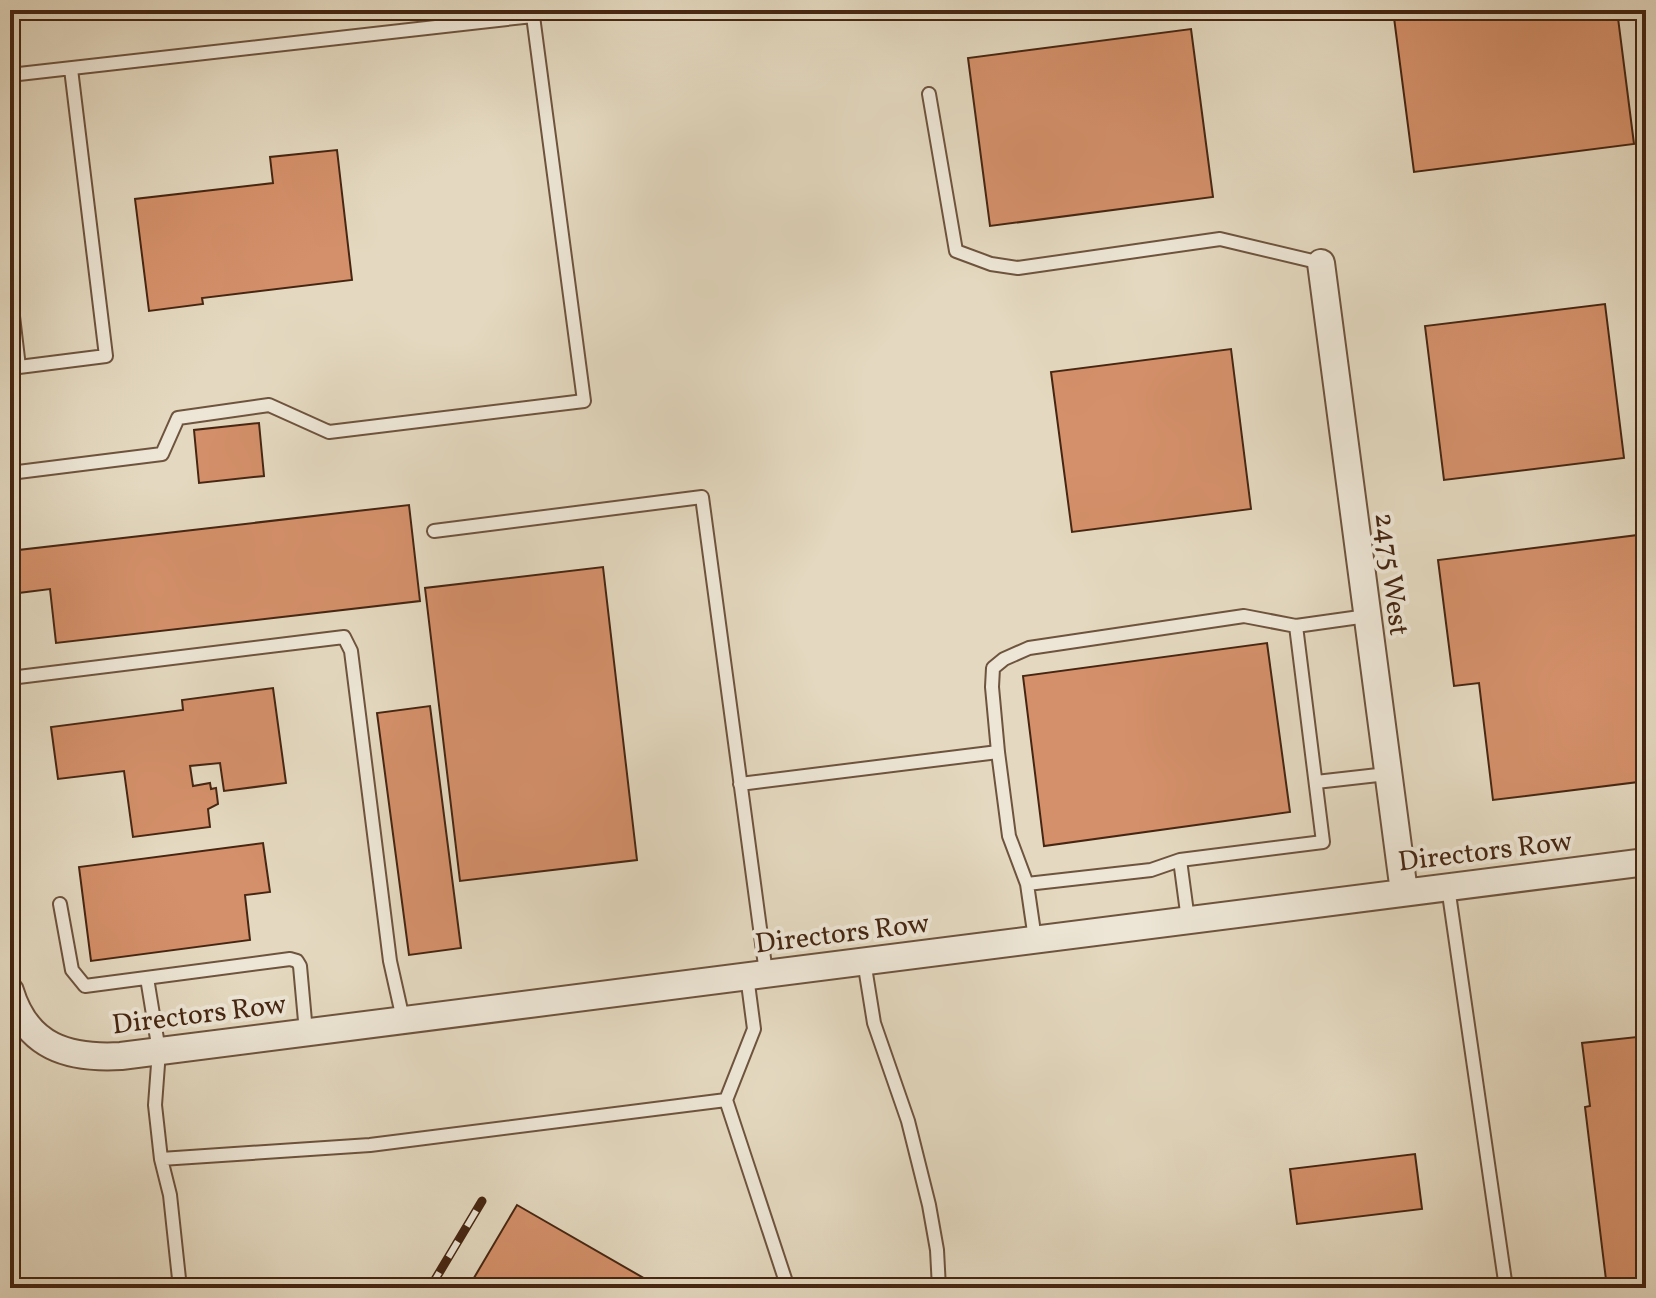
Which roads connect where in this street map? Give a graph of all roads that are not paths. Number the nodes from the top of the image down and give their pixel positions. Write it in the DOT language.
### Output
graph roads {
  1 [pos="71,69"];
  2 [pos="10,75"];
  3 [pos="929,94"];
  4 [pos="1321,263"];
  5 [pos="10,291"];
  6 [pos="10,473"];
  7 [pos="434,531"];
  8 [pos="1367,616"];
  9 [pos="1296,626"];
  10 [pos="10,678"];
  11 [pos="998,752"];
  12 [pos="1387,774"];
  13 [pos="1316,782"];
  14 [pos="740,784"];
  15 [pos="1180,860"];
  16 [pos="1646,862"];
  17 [pos="1027,884"];
  18 [pos="1448,887"];
  19 [pos="1404,892"];
  20 [pos="60,904"];
  21 [pos="1188,920"];
  22 [pos="1035,939"];
  23 [pos="864,961"];
  24 [pos="757,975"];
  25 [pos="147,978"];
  26 [pos="10,991"];
  27 [pos="403,1019"];
  28 [pos="306,1032"];
  29 [pos="159,1051"];
  30 [pos="726,1100"];
  31 [pos="161,1159"];
  32 [pos="180,1288"];
  33 [pos="788,1288"];
  34 [pos="939,1288"];
  35 [pos="1506,1288"];
  1 -- 2 [label="lane"];
  1 -- 5 [label="lane"];
  1 -- 6 [label="lane"];
  3 -- 4 [label="lane"];
  4 -- 8 [label="street, 2475 West"];
  7 -- 14 [label="lane"];
  8 -- 9 [label="lane"];
  8 -- 12 [label="street, 2475 West"];
  9 -- 11 [label="lane"];
  9 -- 13 [label="lane"];
  10 -- 27 [label="lane"];
  11 -- 14 [label="lane"];
  11 -- 17 [label="lane"];
  12 -- 13 [label="lane"];
  12 -- 19 [label="street, 2475 West"];
  13 -- 15 [label="lane"];
  14 -- 24 [label="lane"];
  15 -- 17 [label="lane"];
  15 -- 21 [label="lane"];
  16 -- 18 [label="street, Directors Row"];
  17 -- 22 [label="lane"];
  18 -- 19 [label="street, Directors Row"];
  18 -- 35 [label="lane"];
  19 -- 21 [label="street, Directors Row"];
  20 -- 25 [label="lane"];
  21 -- 22 [label="street, Directors Row"];
  22 -- 23 [label="street, Directors Row"];
  23 -- 24 [label="street, Directors Row"];
  23 -- 34 [label="lane"];
  24 -- 27 [label="street, Directors Row"];
  24 -- 30 [label="lane"];
  25 -- 28 [label="lane"];
  25 -- 29 [label="lane"];
  26 -- 29 [label="street, Directors Row"];
  27 -- 28 [label="street, Directors Row"];
  28 -- 29 [label="street, Directors Row"];
  29 -- 31 [label="lane"];
  30 -- 31 [label="lane"];
  30 -- 33 [label="lane"];
  31 -- 32 [label="lane"];
}
